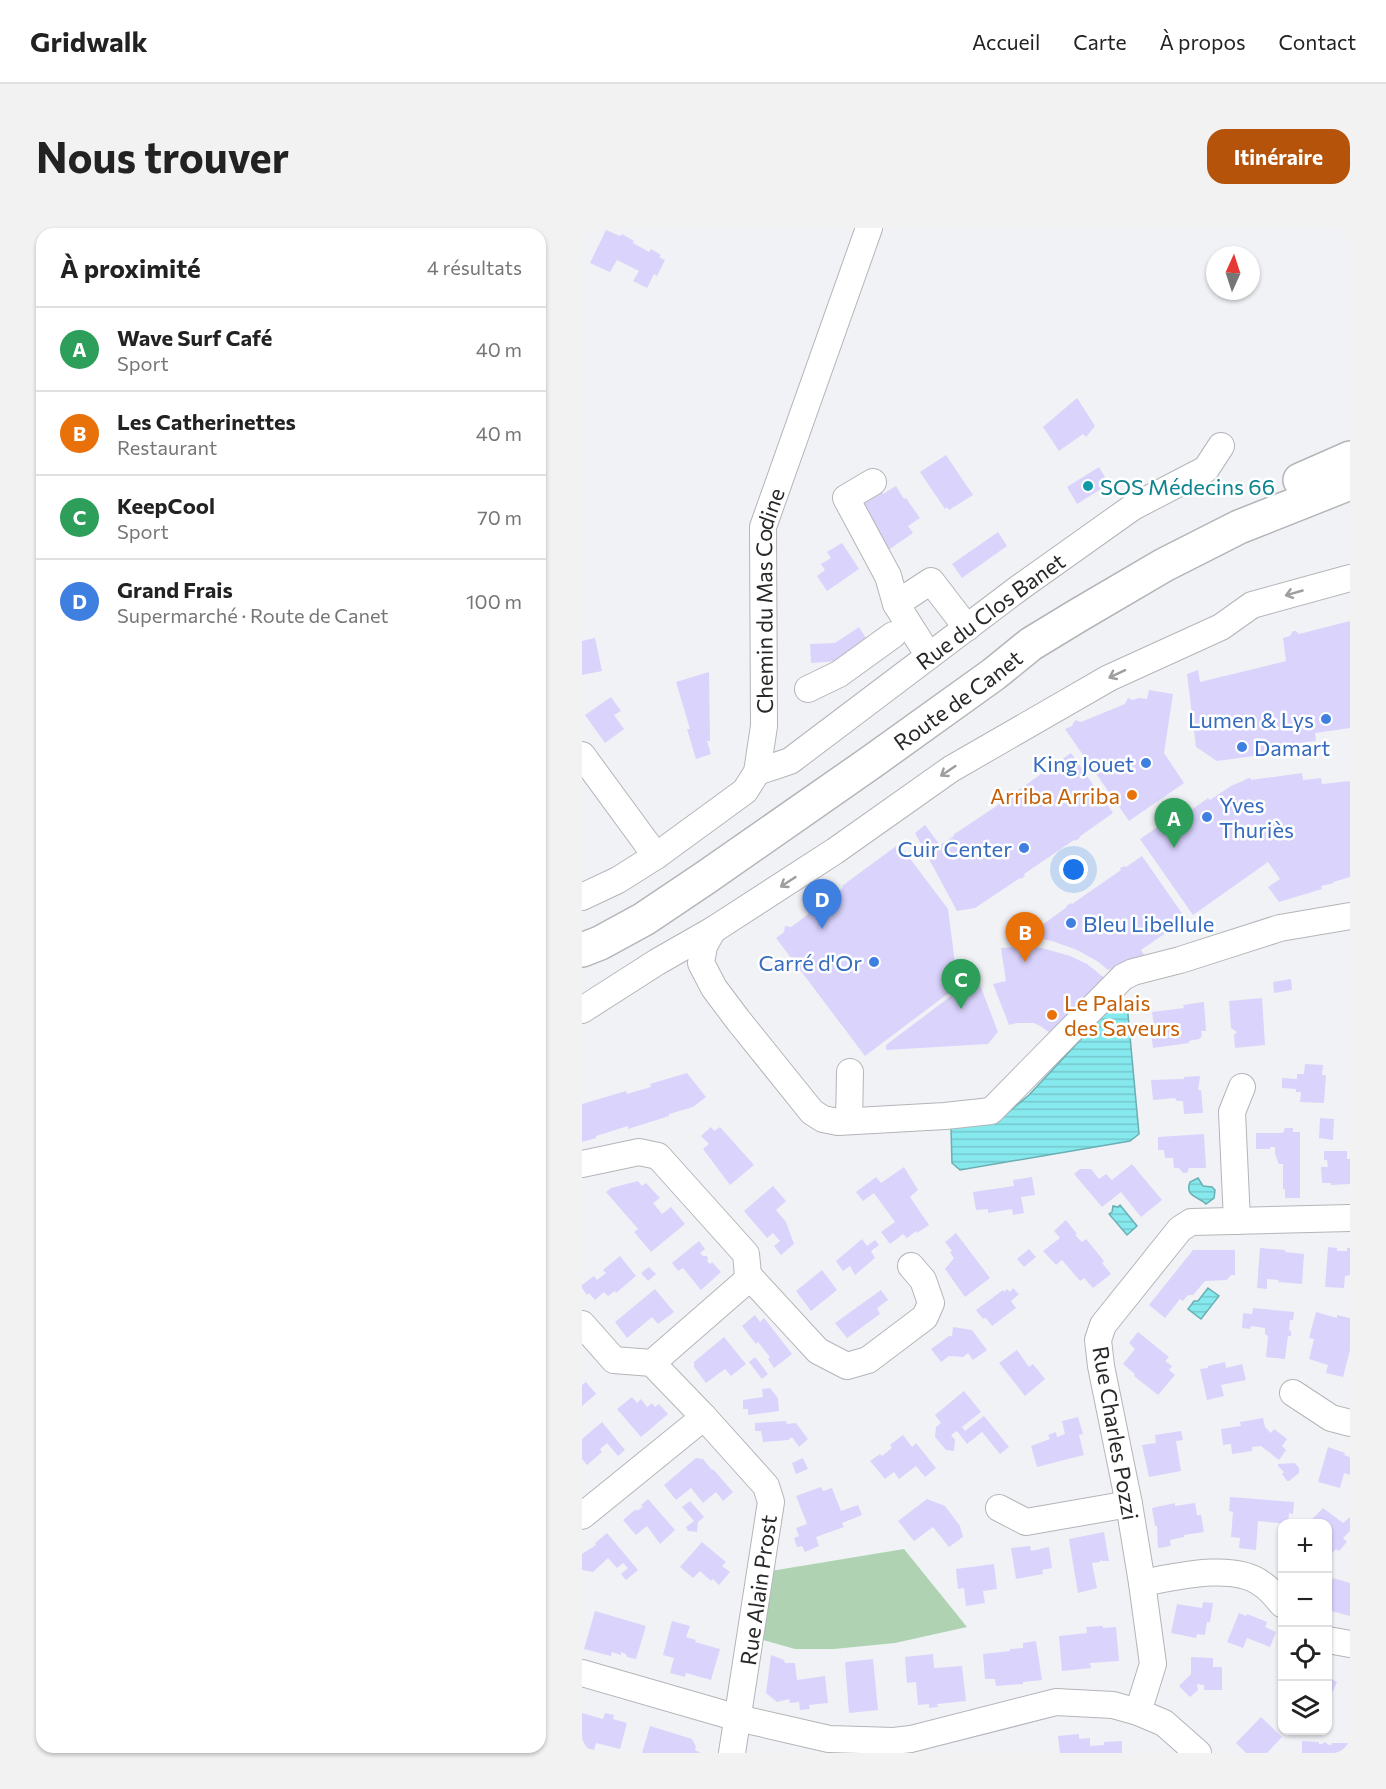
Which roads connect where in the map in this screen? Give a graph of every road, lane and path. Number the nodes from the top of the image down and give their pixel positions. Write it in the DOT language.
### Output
graph roads {
  1 [pos="869,228"];
  2 [pos="1221,446"];
  3 [pos="1350,458"];
  4 [pos="1350,473"];
  5 [pos="873,482"];
  6 [pos="1350,483"];
  7 [pos="1350,508"];
  8 [pos="1350,578"];
  9 [pos="1114,586"];
  10 [pos="896,604"];
  11 [pos="967,628"];
  12 [pos="893,635"];
  13 [pos="929,656"];
  14 [pos="808,689"];
  15 [pos="582,755"];
  16 [pos="757,772"];
  17 [pos="656,856"];
  18 [pos="582,897"];
  19 [pos="1350,916"];
  20 [pos="713,930"];
  21 [pos="582,937"];
  22 [pos="582,950"];
  23 [pos="657,962"];
  24 [pos="701,963"];
  25 [pos="582,1010"];
  26 [pos="850,1072"];
  27 [pos="1242,1087"];
  28 [pos="849,1121"];
  29 [pos="582,1164"];
  30 [pos="1350,1218"];
  31 [pos="1237,1221"];
  32 [pos="911,1266"];
  33 [pos="748,1275"];
  34 [pos="582,1324"];
  35 [pos="652,1363"];
  36 [pos="1293,1393"];
  37 [pos="704,1417"];
  38 [pos="1350,1423"];
  39 [pos="1129,1504"];
  40 [pos="999,1508"];
  41 [pos="582,1516"];
  42 [pos="1143,1583"];
  43 [pos="1278,1600"];
  44 [pos="1332,1641"];
  45 [pos="1350,1644"];
  46 [pos="582,1673"];
  47 [pos="1138,1712"];
  48 [pos="738,1718"];
  49 [pos="894,1747"];
  50 [pos="732,1753"];
  51 [pos="1198,1753"];
  1 -- 16 [label="street, Chemin du Mas Codine"];
  2 -- 11 [label="street, Rue du Clos Banet"];
  3 -- 9 [label="main road"];
  4 -- 9 [label="main road, Route de Canet"];
  5 -- 10 [label="street"];
  6 -- 9 [label="main road, Route de Canet"];
  7 -- 9 [label="main road"];
  8 -- 20 [label="street, one-way"];
  9 -- 21 [label="main road, Route de Canet"];
  9 -- 22 [label="main road, Route de Canet"];
  10 -- 11 [label="street"];
  10 -- 13 [label="street"];
  11 -- 13 [label="street, Rue du Clos Banet"];
  12 -- 14 [label="street"];
  13 -- 16 [label="street, Rue du Clos Banet"];
  15 -- 17 [label="street"];
  16 -- 17 [label="street, Chemin du Mas Codine"];
  17 -- 18 [label="street, Chemin du Mas Codine"];
  19 -- 28 [label="street"];
  20 -- 23 [label="street"];
  20 -- 24 [label="street"];
  23 -- 24 [label="street"];
  23 -- 25 [label="street"];
  24 -- 28 [label="street"];
  26 -- 28 [label="street"];
  27 -- 31 [label="street"];
  29 -- 33 [label="street"];
  30 -- 31 [label="street, Rue Charles Pozzi"];
  31 -- 39 [label="street, Rue Charles Pozzi"];
  32 -- 33 [label="street"];
  33 -- 35 [label="street"];
  34 -- 35 [label="street"];
  35 -- 37 [label="street, Rue Alain Prost"];
  36 -- 38 [label="street"];
  37 -- 41 [label="street"];
  37 -- 48 [label="street, Rue Alain Prost"];
  39 -- 40 [label="street"];
  39 -- 42 [label="street, Rue Charles Pozzi"];
  42 -- 43 [label="street"];
  42 -- 47 [label="street, Rue Charles Pozzi"];
  44 -- 45 [label="street"];
  46 -- 48 [label="street"];
  47 -- 49 [label="street"];
  47 -- 51 [label="street"];
  48 -- 49 [label="street"];
  48 -- 50 [label="street, Rue Alain Prost"];
}
